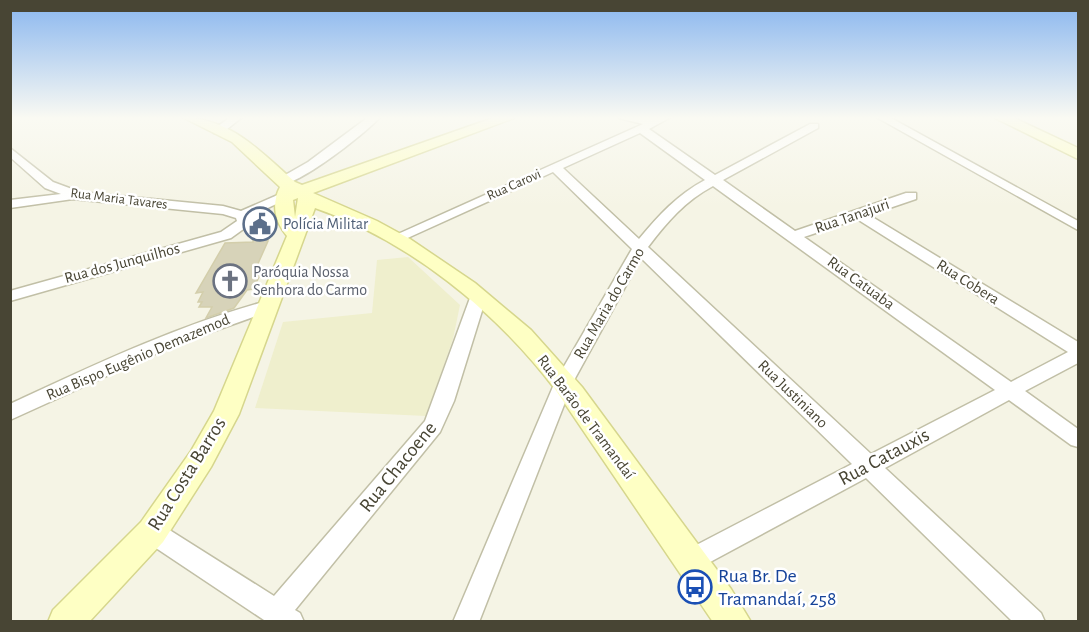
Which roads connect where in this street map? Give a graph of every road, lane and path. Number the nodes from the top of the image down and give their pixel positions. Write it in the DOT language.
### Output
graph roads {
  1 [pos="244,147"];
  2 [pos="335,147"];
  3 [pos="432,147"];
  4 [pos="599,147"];
  5 [pos="680,147"];
  6 [pos="773,147"];
  7 [pos="936,147"];
  8 [pos="1064,147"];
  9 [pos="10,151"];
  10 [pos="1078,154"];
  11 [pos="555,167"];
  12 [pos="714,179"];
  13 [pos="78,196"];
  14 [pos="911,196"];
  15 [pos="294,202"];
  16 [pos="10,204"];
  17 [pos="858,214"];
  18 [pos="240,223"];
  19 [pos="1078,226"];
  20 [pos="794,236"];
  21 [pos="396,237"];
  22 [pos="640,247"];
  23 [pos="10,296"];
  24 [pos="478,298"];
  25 [pos="267,306"];
  26 [pos="1078,350"];
  27 [pos="1078,355"];
  28 [pos="564,382"];
  29 [pos="1011,390"];
  30 [pos="10,413"];
  31 [pos="1078,439"];
  32 [pos="867,466"];
  33 [pos="153,532"];
  34 [pos="691,560"];
  35 [pos="284,617"];
  36 [pos="64,621"];
  37 [pos="466,621"];
  38 [pos="734,621"];
  39 [pos="1032,621"];
  1 -- 15 [label="street"];
  2 -- 15 [label="street"];
  3 -- 15 [label="street"];
  4 -- 11 [label="street, Rua Carovi"];
  5 -- 12 [label="street, Rua Catuaba"];
  6 -- 12 [label="street, Rua Maria do Carmo"];
  7 -- 19 [label="street"];
  8 -- 10 [label="street"];
  9 -- 13 [label="street, Rua Maria Tavares"];
  11 -- 21 [label="street, Rua Carovi"];
  11 -- 22 [label="street, Rua Justiniano"];
  12 -- 20 [label="street, Rua Catuaba"];
  12 -- 22 [label="street, Rua Maria do Carmo"];
  13 -- 16 [label="street"];
  13 -- 18 [label="street, Rua Maria Tavares"];
  14 -- 17 [label="street, Rua Tanajuri"];
  15 -- 18 [label="street, Rua dos Junquilhos"];
  15 -- 21 [label="street, Rua Barão de Tramandaí"];
  15 -- 25 [label="street, Rua Costa Barros"];
  17 -- 20 [label="street, Rua Tanajuri"];
  17 -- 26 [label="street, Rua Cobera"];
  18 -- 23 [label="street, Rua dos Junquilhos"];
  20 -- 29 [label="street, Rua Catuaba"];
  21 -- 24 [label="street, Rua Barão de Tramandaí"];
  22 -- 28 [label="street, Rua Maria do Carmo"];
  22 -- 32 [label="street, Rua Justiniano"];
  24 -- 28 [label="street, Rua Barão de Tramandaí"];
  24 -- 35 [label="street, Rua Chacoene"];
  25 -- 30 [label="street, Rua Bispo Eugênio Demazemod"];
  25 -- 33 [label="street, Rua Costa Barros"];
  27 -- 29 [label="street, Rua Catauxis"];
  28 -- 34 [label="street, Rua Barão de Tramandaí"];
  28 -- 37 [label="street, Rua Maria do Carmo"];
  29 -- 31 [label="street, Rua Catuaba"];
  29 -- 32 [label="street, Rua Catauxis"];
  32 -- 34 [label="street, Rua Catauxis"];
  32 -- 39 [label="street, Rua Justiniano"];
  33 -- 35 [label="street"];
  33 -- 36 [label="street, Rua Costa Barros"];
  34 -- 38 [label="street, Rua Barão de Tramandaí"];
}
